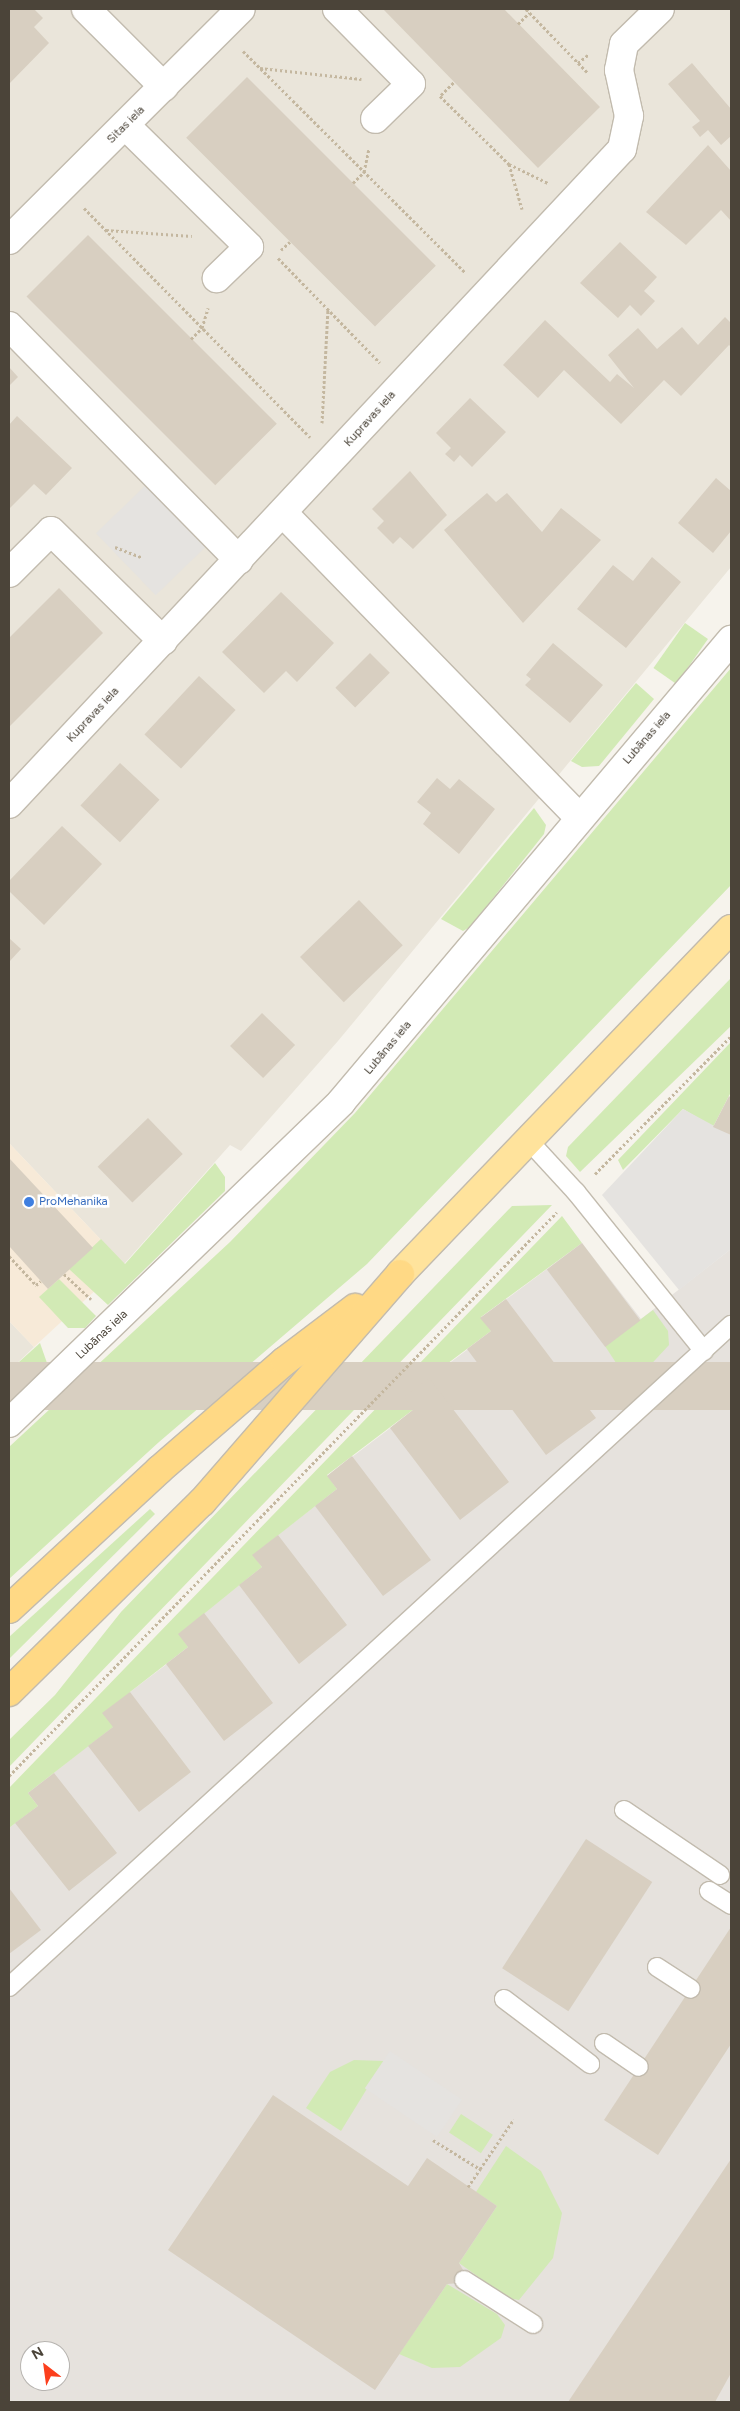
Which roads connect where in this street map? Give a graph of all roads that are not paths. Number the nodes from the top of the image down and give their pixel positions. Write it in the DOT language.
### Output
graph roads {
  1 [pos="86,9"];
  2 [pos="241,9"];
  3 [pos="336,9"];
  4 [pos="660,9"];
  5 [pos="164,87"];
  6 [pos="375,119"];
  7 [pos="125,126"];
  8 [pos="9,240"];
  9 [pos="218,278"];
  10 [pos="9,326"];
  11 [pos="284,514"];
  12 [pos="239,560"];
  13 [pos="9,573"];
  14 [pos="731,640"];
  15 [pos="163,641"];
  16 [pos="9,804"];
  17 [pos="578,817"];
  18 [pos="731,929"];
  19 [pos="528,1140"];
  20 [pos="400,1274"];
  21 [pos="731,1325"];
  22 [pos="704,1351"];
  23 [pos="9,1423"];
  24 [pos="9,1608"];
  25 [pos="9,1692"];
  26 [pos="624,1810"];
  27 [pos="720,1875"];
  28 [pos="709,1891"];
  29 [pos="731,1905"];
  30 [pos="657,1967"];
  31 [pos="9,1988"];
  32 [pos="690,1989"];
  33 [pos="504,1999"];
  34 [pos="604,2043"];
  35 [pos="590,2064"];
  36 [pos="639,2066"];
  37 [pos="464,2280"];
  38 [pos="533,2324"];
  1 -- 5 [label="street"];
  2 -- 5 [label="street, Sitas iela"];
  3 -- 6 [label="street"];
  4 -- 11 [label="street, Kupravas iela"];
  5 -- 7 [label="street, Sitas iela"];
  7 -- 8 [label="street, Sitas iela"];
  7 -- 9 [label="street"];
  10 -- 12 [label="street"];
  11 -- 12 [label="street, Kupravas iela"];
  11 -- 17 [label="street"];
  12 -- 15 [label="street, Kupravas iela"];
  13 -- 15 [label="street"];
  14 -- 17 [label="street, Lubānas iela"];
  15 -- 16 [label="street, Kupravas iela"];
  17 -- 23 [label="street, Lubānas iela"];
  18 -- 19 [label="main road"];
  19 -- 20 [label="main road"];
  19 -- 22 [label="lane"];
  20 -- 24 [label="highway"];
  20 -- 25 [label="highway"];
  21 -- 22 [label="lane"];
  22 -- 31 [label="lane"];
  26 -- 27 [label="lane"];
  28 -- 29 [label="lane"];
  30 -- 32 [label="lane"];
  33 -- 35 [label="lane"];
  34 -- 36 [label="lane"];
  37 -- 38 [label="lane"];
}
